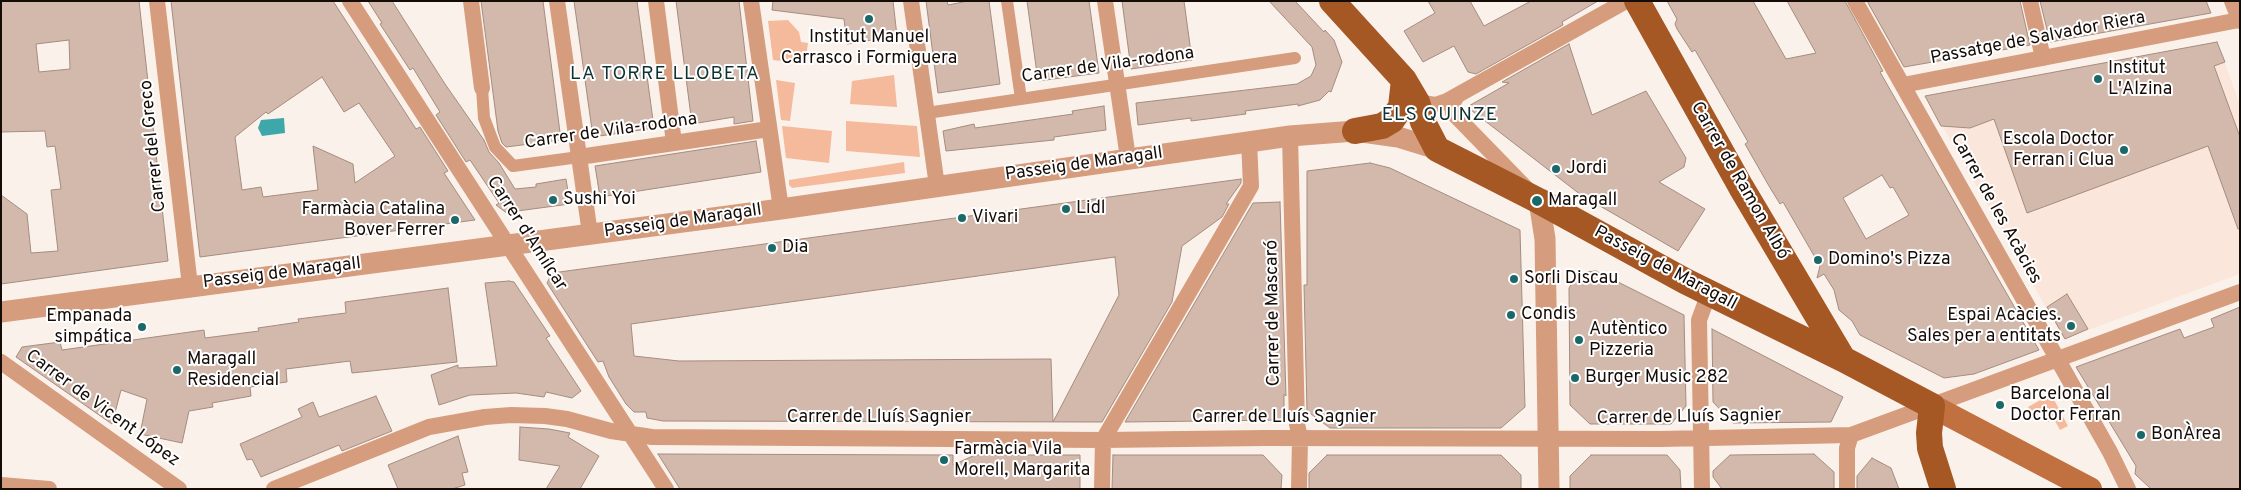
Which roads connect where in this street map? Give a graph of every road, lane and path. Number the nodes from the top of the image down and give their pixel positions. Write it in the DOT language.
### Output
graph roads {
  1 [pos="157,1"];
  2 [pos="350,1"];
  3 [pos="471,1"];
  4 [pos="557,1"];
  5 [pos="656,1"];
  6 [pos="751,1"];
  7 [pos="910,1"];
  8 [pos="1007,1"];
  9 [pos="1105,1"];
  10 [pos="1332,1"];
  11 [pos="1626,1"];
  12 [pos="1637,1"];
  13 [pos="1855,1"];
  14 [pos="2030,1"];
  15 [pos="2232,1"];
  16 [pos="2240,21"];
  17 [pos="1295,58"];
  18 [pos="2043,58"];
  19 [pos="1404,80"];
  20 [pos="1117,85"];
  21 [pos="1903,85"];
  22 [pos="482,88"];
  23 [pos="1457,96"];
  24 [pos="1021,99"];
  25 [pos="1417,102"];
  26 [pos="927,113"];
  27 [pos="769,129"];
  28 [pos="1355,131"];
  29 [pos="1290,136"];
  30 [pos="1249,141"];
  31 [pos="674,143"];
  32 [pos="1437,149"];
  33 [pos="579,157"];
  34 [pos="1128,158"];
  35 [pos="937,186"];
  36 [pos="1539,201"];
  37 [pos="781,209"];
  38 [pos="590,234"];
  39 [pos="510,245"];
  40 [pos="190,286"];
  41 [pos="2240,292"];
  42 [pos="1709,293"];
  43 [pos="4,310"];
  44 [pos="1843,359"];
  45 [pos="2057,360"];
  46 [pos="1,362"];
  47 [pos="1932,406"];
  48 [pos="632,435"];
  49 [pos="1851,435"];
  50 [pos="1300,438"];
  51 [pos="1702,438"];
  52 [pos="1548,439"];
  53 [pos="1103,440"];
  54 [pos="1,485"];
  55 [pos="49,489"];
  56 [pos="179,489"];
  57 [pos="274,489"];
  58 [pos="666,489"];
  59 [pos="1102,489"];
  60 [pos="1299,489"];
  61 [pos="1549,489"];
  62 [pos="1702,489"];
  63 [pos="1847,489"];
  64 [pos="1943,489"];
  65 [pos="2090,489"];
  66 [pos="2128,489"];
  1 -- 40 [label="street, Carrer del Greco"];
  2 -- 39 [label="street, Carrer d'Amílcar"];
  3 -- 22 [label="street, Carrer de Vila-rodona"];
  4 -- 33 [label="street"];
  5 -- 31 [label="street"];
  6 -- 27 [label="street"];
  7 -- 26 [label="street"];
  8 -- 24 [label="street"];
  9 -- 20 [label="street"];
  10 -- 19 [label="main road"];
  11 -- 23 [label="street"];
  12 -- 44 [label="main road, Carrer de Ramon Albó"];
  13 -- 21 [label="street, Carrer de les Acàcies"];
  14 -- 18 [label="street"];
  15 -- 16 [label="street"];
  16 -- 18 [label="street, Passatge de Salvador Riera"];
  17 -- 20 [label="street, Carrer de Vila-rodona"];
  18 -- 21 [label="street, Passatge de Salvador Riera"];
  19 -- 25 [label="main road"];
  19 -- 28 [label="main road"];
  20 -- 24 [label="street, Carrer de Vila-rodona"];
  20 -- 34 [label="street"];
  21 -- 45 [label="street, Carrer de les Acàcies"];
  22 -- 33 [label="street, Carrer de Vila-rodona"];
  23 -- 25 [label="street"];
  23 -- 36 [label="street"];
  24 -- 26 [label="street, Carrer de Vila-rodona"];
  25 -- 32 [label="main road"];
  26 -- 35 [label="street"];
  27 -- 31 [label="street, Carrer de Vila-rodona"];
  27 -- 37 [label="street"];
  28 -- 29 [label="street, Passeig de Maragall"];
  28 -- 32 [label="street, Passeig de Maragall"];
  29 -- 30 [label="street, Passeig de Maragall"];
  29 -- 50 [label="street, Carrer de Mascaró"];
  30 -- 34 [label="street, Passeig de Maragall"];
  30 -- 53 [label="street"];
  31 -- 33 [label="street, Carrer de Vila-rodona"];
  32 -- 36 [label="main road, Passeig de Maragall"];
  33 -- 38 [label="street"];
  34 -- 35 [label="street, Passeig de Maragall"];
  35 -- 37 [label="street, Passeig de Maragall"];
  36 -- 42 [label="main road, Passeig de Maragall"];
  36 -- 52 [label="street"];
  37 -- 38 [label="street, Passeig de Maragall"];
  38 -- 39 [label="street, Passeig de Maragall"];
  39 -- 40 [label="street, Passeig de Maragall"];
  39 -- 48 [label="street, Carrer d'Amílcar"];
  40 -- 43 [label="street, Passeig de Maragall"];
  41 -- 45 [label="street, Carrer de Lluís Sagnier"];
  42 -- 44 [label="main road, Passeig de Maragall"];
  42 -- 51 [label="street"];
  44 -- 47 [label="main road, Passeig de Maragall"];
  45 -- 47 [label="street, Carrer de Lluís Sagnier"];
  45 -- 66 [label="street, Carrer de les Acàcies"];
  46 -- 56 [label="street, Carrer de Vicent López"];
  47 -- 49 [label="street, Carrer de Lluís Sagnier"];
  47 -- 64 [label="main road"];
  47 -- 65 [label="main road, Passeig de Maragall"];
  48 -- 53 [label="street, Carrer de Lluís Sagnier"];
  48 -- 57 [label="street, Carrer de Lluís Sagnier"];
  48 -- 58 [label="street, Carrer d'Amílcar"];
  49 -- 51 [label="street, Carrer de Lluís Sagnier"];
  49 -- 63 [label="street"];
  50 -- 52 [label="street, Carrer de Lluís Sagnier"];
  50 -- 53 [label="street, Carrer de Lluís Sagnier"];
  50 -- 60 [label="street, Carrer de Mascaró"];
  51 -- 52 [label="street, Carrer de Lluís Sagnier"];
  51 -- 62 [label="street"];
  52 -- 61 [label="street"];
  53 -- 59 [label="street"];
  54 -- 55 [label="street"];
}
